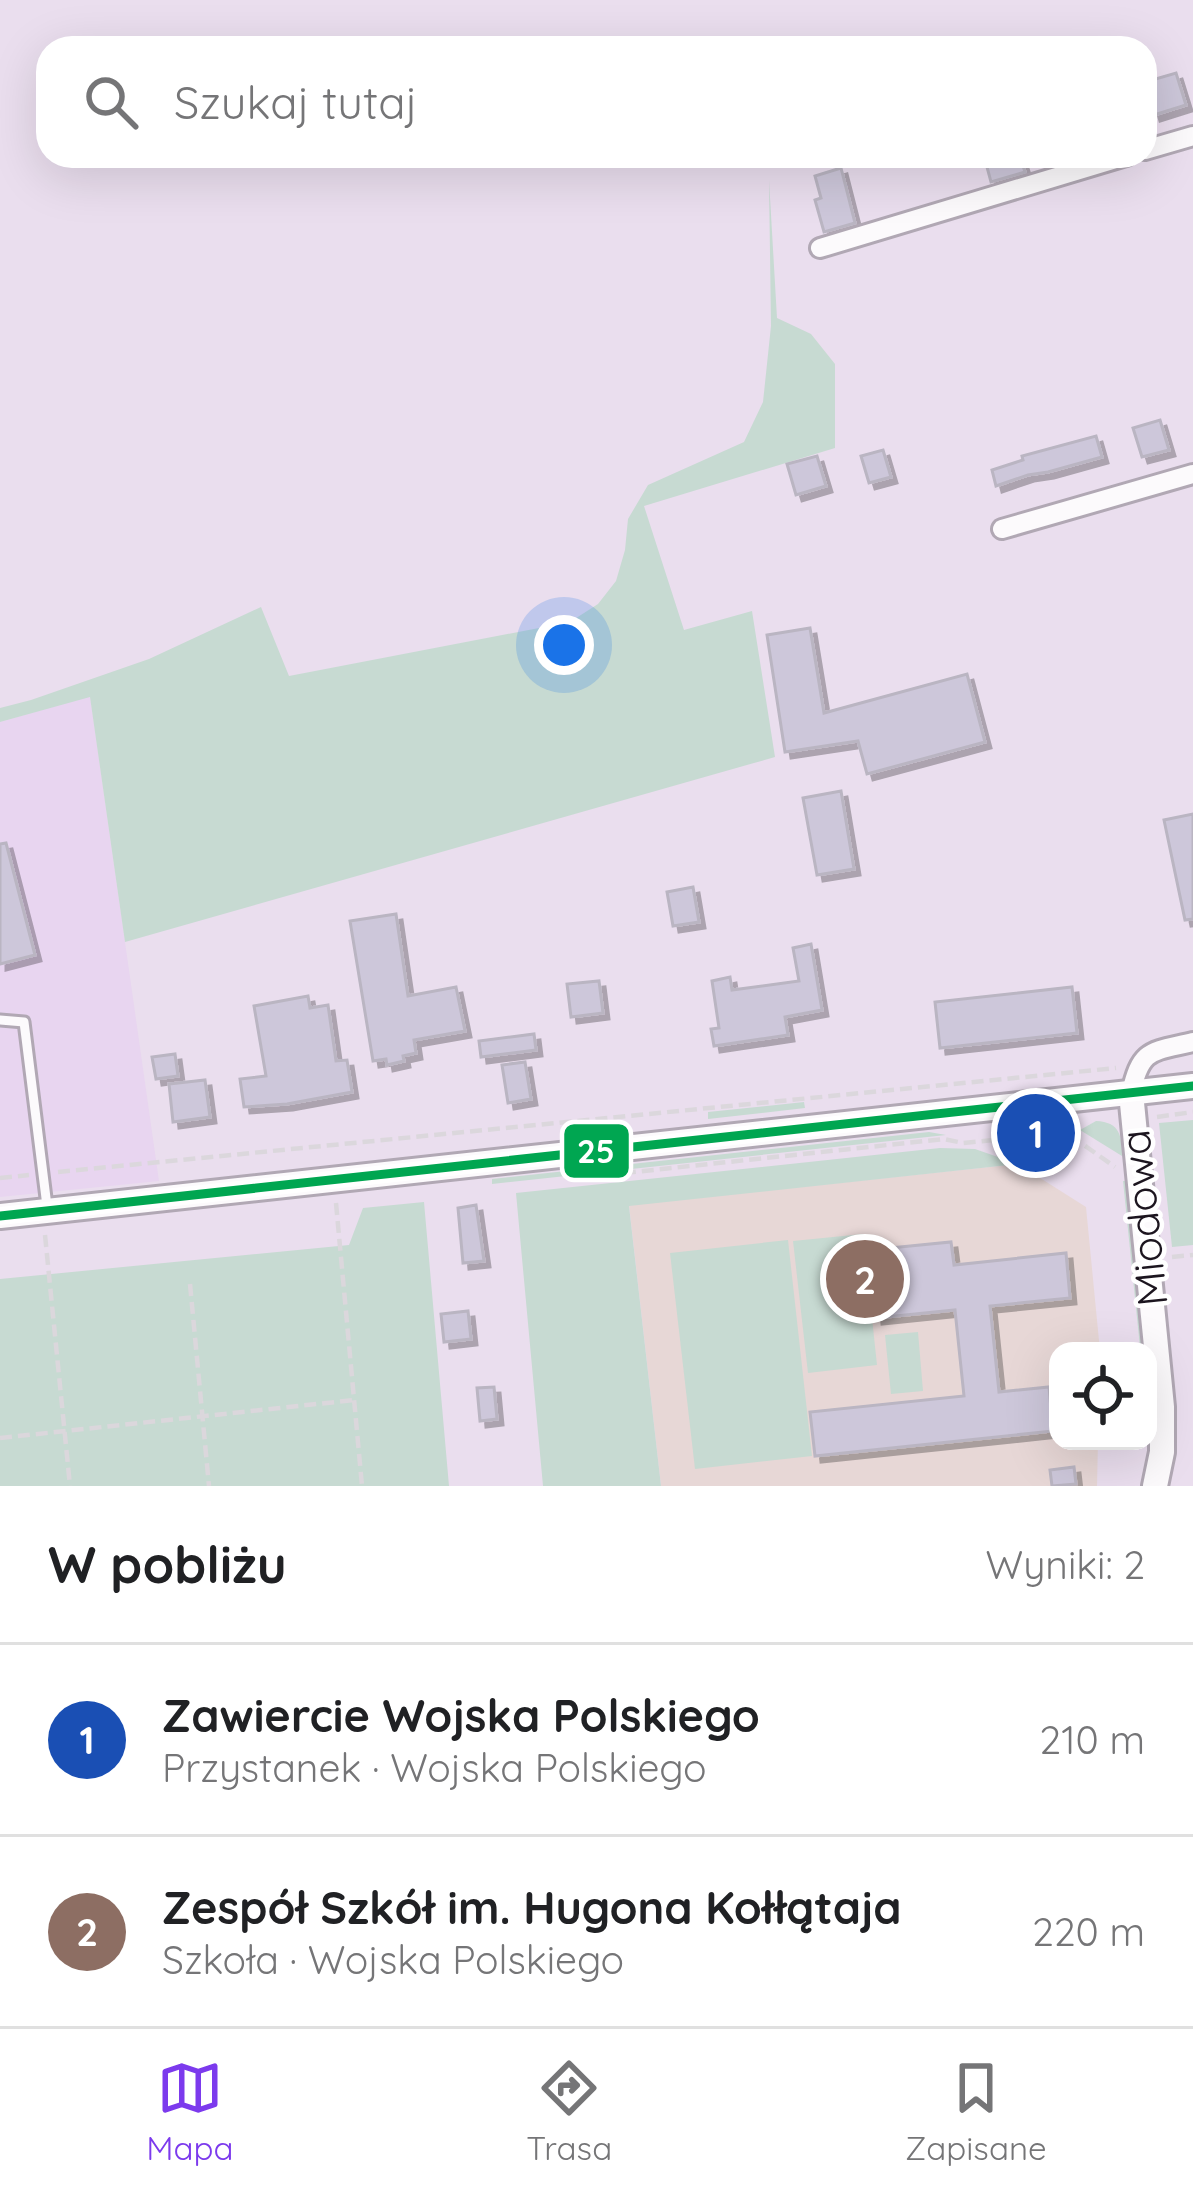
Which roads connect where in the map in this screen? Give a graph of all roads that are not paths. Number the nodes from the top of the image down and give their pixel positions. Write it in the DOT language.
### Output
graph roads {
  1 [pos="1193,136"];
  2 [pos="1157,146"];
  3 [pos="1086,168"];
  4 [pos="820,248"];
  5 [pos="1193,474"];
  6 [pos="1002,529"];
  7 [pos="0,1020"];
  8 [pos="1193,1042"];
  9 [pos="1193,1086"];
  10 [pos="1131,1093"];
  11 [pos="46,1211"];
  12 [pos="0,1216"];
  13 [pos="1155,1486"];
  1 -- 2 [label="street"];
  3 -- 4 [label="street"];
  5 -- 6 [label="street"];
  7 -- 11 [label="lane"];
  8 -- 10 [label="street"];
  9 -- 10 [label="main road"];
  10 -- 11 [label="main road"];
  10 -- 13 [label="main road, Miodowa"];
  11 -- 12 [label="main road"];
}
